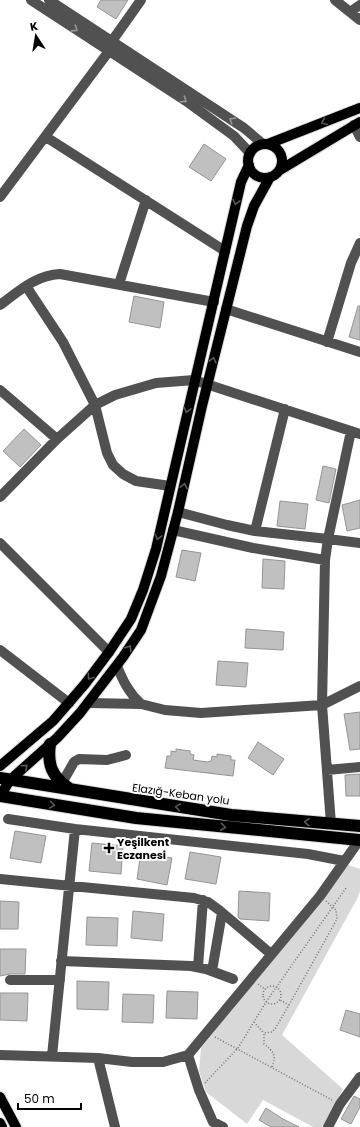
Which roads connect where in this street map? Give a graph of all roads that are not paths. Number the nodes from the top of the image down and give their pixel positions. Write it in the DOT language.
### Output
graph roads {
  1 [pos="31,0"];
  2 [pos="49,0"];
  3 [pos="141,0"];
  4 [pos="335,0"];
  5 [pos="360,5"];
  6 [pos="350,12"];
  7 [pos="360,20"];
  8 [pos="110,46"];
  9 [pos="360,108"];
  10 [pos="357,123"];
  11 [pos="46,137"];
  12 [pos="360,137"];
  13 [pos="266,144"];
  14 [pos="250,153"];
  15 [pos="249,165"];
  16 [pos="280,170"];
  17 [pos="270,177"];
  18 [pos="0,197"];
  19 [pos="146,200"];
  20 [pos="360,243"];
  21 [pos="226,251"];
  22 [pos="119,284"];
  23 [pos="26,286"];
  24 [pos="214,302"];
  25 [pos="0,305"];
  26 [pos="226,309"];
  27 [pos="327,342"];
  28 [pos="360,352"];
  29 [pos="194,380"];
  30 [pos="208,383"];
  31 [pos="0,390"];
  32 [pos="95,404"];
  33 [pos="285,409"];
  34 [pos="355,433"];
  35 [pos="57,439"];
  36 [pos="170,486"];
  37 [pos="0,497"];
  38 [pos="178,512"];
  39 [pos="173,530"];
  40 [pos="255,531"];
  41 [pos="328,539"];
  42 [pos="0,543"];
  43 [pos="360,543"];
  44 [pos="325,560"];
  45 [pos="0,650"];
  46 [pos="108,652"];
  47 [pos="117,666"];
  48 [pos="360,686"];
  49 [pos="88,703"];
  50 [pos="69,704"];
  51 [pos="141,704"];
  52 [pos="322,705"];
  53 [pos="50,744"];
  54 [pos="126,755"];
  55 [pos="0,766"];
  56 [pos="360,767"];
  57 [pos="327,770"];
  58 [pos="5,779"];
  59 [pos="62,784"];
  60 [pos="73,790"];
  61 [pos="0,796"];
  62 [pos="8,819"];
  63 [pos="331,824"];
  64 [pos="360,826"];
  65 [pos="75,828"];
  66 [pos="358,844"];
  67 [pos="344,861"];
  68 [pos="0,879"];
  69 [pos="68,886"];
  70 [pos="203,900"];
  71 [pos="222,913"];
  72 [pos="271,954"];
  73 [pos="61,960"];
  74 [pos="198,967"];
  75 [pos="212,971"];
  76 [pos="233,979"];
  77 [pos="10,980"];
  78 [pos="60,980"];
  79 [pos="0,1055"];
  80 [pos="188,1055"];
  81 [pos="52,1056"];
  82 [pos="98,1058"];
  83 [pos="360,1077"];
  84 [pos="0,1097"];
  85 [pos="0,1123"];
  86 [pos="2,1127"];
  87 [pos="16,1127"];
  88 [pos="115,1127"];
  89 [pos="223,1127"];
  90 [pos="328,1127"];
  1 -- 8 [label="street, one-way"];
  2 -- 8 [label="street"];
  3 -- 8 [label="street"];
  4 -- 6 [label="street"];
  5 -- 6 [label="street"];
  6 -- 7 [label="street"];
  8 -- 11 [label="street"];
  13 -- 8 [label="street, one-way"];
  8 -- 14 [label="street, one-way"];
  9 -- 13 [label="main road, one-way"];
  10 -- 12 [label="street"];
  10 -- 16 [label="main road"];
  11 -- 18 [label="street"];
  11 -- 19 [label="street"];
  13 -- 14 [label="main road"];
  13 -- 16 [label="main road"];
  14 -- 15 [label="main road"];
  15 -- 17 [label="main road"];
  15 -- 21 [label="main road, one-way"];
  16 -- 17 [label="main road"];
  17 -- 26 [label="main road"];
  19 -- 21 [label="street"];
  19 -- 22 [label="street"];
  20 -- 27 [label="street"];
  21 -- 24 [label="main road"];
  22 -- 23 [label="street"];
  22 -- 24 [label="street"];
  23 -- 25 [label="street"];
  23 -- 32 [label="street"];
  24 -- 29 [label="main road"];
  26 -- 27 [label="street"];
  30 -- 26 [label="main road, one-way"];
  27 -- 28 [label="street"];
  29 -- 30 [label="street"];
  29 -- 32 [label="street"];
  29 -- 36 [label="main road, one-way"];
  30 -- 33 [label="street"];
  38 -- 30 [label="main road, one-way"];
  31 -- 35 [label="street"];
  32 -- 35 [label="street"];
  32 -- 36 [label="street"];
  33 -- 34 [label="street"];
  33 -- 40 [label="street"];
  34 -- 41 [label="street"];
  35 -- 37 [label="street"];
  36 -- 46 [label="main road, one-way"];
  38 -- 39 [label="main road"];
  38 -- 40 [label="street"];
  39 -- 44 [label="street"];
  47 -- 39 [label="main road, one-way"];
  40 -- 41 [label="street"];
  41 -- 43 [label="street"];
  41 -- 44 [label="street"];
  42 -- 46 [label="street"];
  44 -- 52 [label="street"];
  45 -- 50 [label="street"];
  46 -- 50 [label="main road, one-way"];
  47 -- 49 [label="main road"];
  47 -- 51 [label="street"];
  48 -- 52 [label="street"];
  49 -- 51 [label="street"];
  49 -- 53 [label="main road"];
  50 -- 55 [label="main road"];
  51 -- 52 [label="street"];
  52 -- 57 [label="street"];
  58 -- 53 [label="main road, one-way"];
  53 -- 59 [label="highway"];
  54 -- 59 [label="street"];
  56 -- 57 [label="street"];
  57 -- 63 [label="street"];
  58 -- 60 [label="highway, Elazığ-Keban yolu"];
  58 -- 61 [label="main road"];
  59 -- 60 [label="highway"];
  63 -- 60 [label="highway, Elazığ-Keban yolu, one-way"];
  61 -- 66 [label="highway, one-way"];
  62 -- 65 [label="street"];
  63 -- 64 [label="highway, Elazığ-Keban yolu"];
  65 -- 67 [label="street"];
  65 -- 69 [label="street"];
  66 -- 67 [label="street"];
  67 -- 72 [label="street"];
  68 -- 69 [label="street"];
  69 -- 70 [label="street"];
  69 -- 73 [label="street"];
  70 -- 71 [label="street"];
  70 -- 74 [label="street"];
  71 -- 72 [label="street"];
  71 -- 75 [label="street"];
  72 -- 80 [label="street"];
  73 -- 74 [label="street"];
  73 -- 78 [label="street"];
  74 -- 75 [label="street"];
  75 -- 76 [label="street"];
  77 -- 78 [label="street"];
  78 -- 81 [label="street"];
  79 -- 81 [label="street"];
  80 -- 82 [label="street"];
  80 -- 89 [label="street"];
  81 -- 82 [label="street"];
  82 -- 88 [label="street"];
  83 -- 90 [label="street"];
  84 -- 87 [label="main road"];
  85 -- 86 [label="main road"];
}
